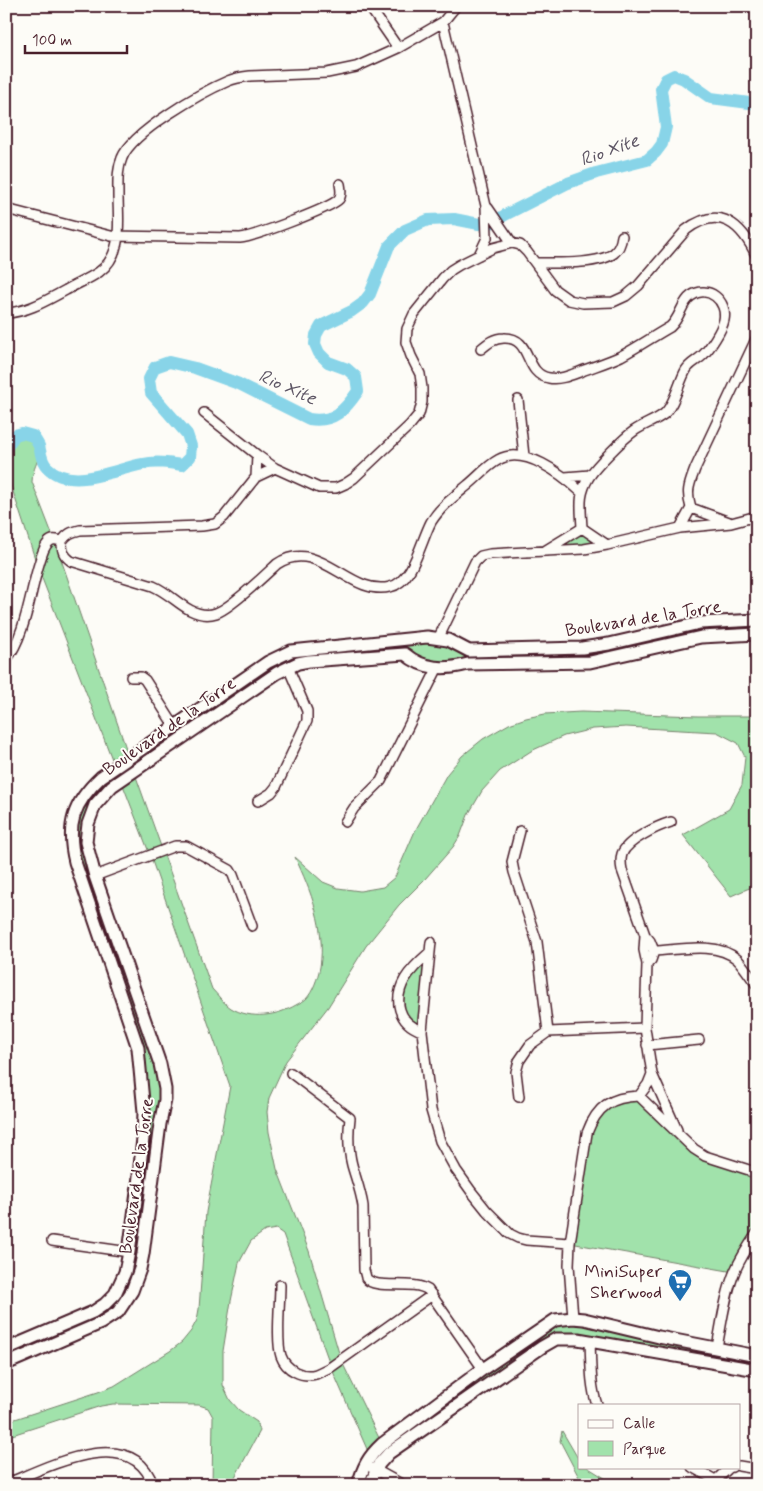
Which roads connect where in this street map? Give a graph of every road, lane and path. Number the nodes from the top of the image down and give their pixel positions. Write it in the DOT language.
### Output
graph roads {
  1 [pos="369,6"];
  2 [pos="456,6"];
  3 [pos="443,22"];
  4 [pos="398,48"];
  5 [pos="340,184"];
  6 [pos="6,208"];
  7 [pos="492,223"];
  8 [pos="622,236"];
  9 [pos="119,237"];
  10 [pos="512,242"];
  11 [pos="479,255"];
  12 [pos="757,257"];
  13 [pos="536,263"];
  14 [pos="6,313"];
  15 [pos="757,337"];
  16 [pos="481,349"];
  17 [pos="518,400"];
  18 [pos="204,413"];
  19 [pos="257,455"];
  20 [pos="524,456"];
  21 [pos="275,468"];
  22 [pos="590,475"];
  23 [pos="256,477"];
  24 [pos="565,477"];
  25 [pos="581,492"];
  26 [pos="691,508"];
  27 [pos="757,516"];
  28 [pos="731,523"];
  29 [pos="582,528"];
  30 [pos="680,528"];
  31 [pos="62,541"];
  32 [pos="607,545"];
  33 [pos="543,551"];
  34 [pos="757,620"];
  35 [pos="757,634"];
  36 [pos="439,638"];
  37 [pos="408,639"];
  38 [pos="469,651"];
  39 [pos="405,654"];
  40 [pos="6,660"];
  41 [pos="468,664"];
  42 [pos="288,667"];
  43 [pos="437,669"];
  44 [pos="131,676"];
  45 [pos="175,727"];
  46 [pos="258,801"];
  47 [pos="345,822"];
  48 [pos="671,822"];
  49 [pos="520,831"];
  50 [pos="95,876"];
  51 [pos="252,926"];
  52 [pos="645,935"];
  53 [pos="431,942"];
  54 [pos="654,951"];
  55 [pos="430,953"];
  56 [pos="647,964"];
  57 [pos="756,984"];
  58 [pos="645,1028"];
  59 [pos="422,1031"];
  60 [pos="548,1032"];
  61 [pos="699,1040"];
  62 [pos="152,1043"];
  63 [pos="647,1045"];
  64 [pos="138,1048"];
  65 [pos="291,1073"];
  66 [pos="652,1074"];
  67 [pos="640,1096"];
  68 [pos="519,1097"];
  69 [pos="163,1111"];
  70 [pos="144,1112"];
  71 [pos="680,1135"];
  72 [pos="757,1178"];
  73 [pos="757,1233"];
  74 [pos="52,1240"];
  75 [pos="570,1243"];
  76 [pos="129,1252"];
  77 [pos="280,1285"];
  78 [pos="432,1295"];
  79 [pos="573,1318"];
  80 [pos="548,1325"];
  81 [pos="659,1337"];
  82 [pos="556,1339"];
  83 [pos="590,1340"];
  84 [pos="717,1348"];
  85 [pos="6,1349"];
  86 [pos="654,1351"];
  87 [pos="757,1356"];
  88 [pos="6,1364"];
  89 [pos="483,1369"];
  90 [pos="757,1370"];
  91 [pos="597,1404"];
  92 [pos="740,1466"];
  93 [pos="370,1467"];
  94 [pos="694,1468"];
  95 [pos="729,1468"];
  96 [pos="757,1469"];
  97 [pos="720,1482"];
  98 [pos="8,1484"];
  99 [pos="153,1485"];
  100 [pos="358,1485"];
  101 [pos="370,1485"];
  102 [pos="403,1485"];
  1 -- 4 [label="street"];
  2 -- 3 [label="street"];
  3 -- 4 [label="street"];
  3 -- 7 [label="street"];
  4 -- 9 [label="street"];
  5 -- 9 [label="street"];
  6 -- 9 [label="street"];
  7 -- 10 [label="street"];
  7 -- 11 [label="street"];
  8 -- 13 [label="street"];
  9 -- 14 [label="street"];
  10 -- 11 [label="street"];
  10 -- 13 [label="street"];
  11 -- 21 [label="street"];
  12 -- 13 [label="street"];
  15 -- 26 [label="street"];
  16 -- 22 [label="street"];
  17 -- 20 [label="street"];
  18 -- 19 [label="street"];
  19 -- 21 [label="street"];
  19 -- 23 [label="street"];
  20 -- 24 [label="street"];
  20 -- 31 [label="street"];
  21 -- 23 [label="street"];
  22 -- 24 [label="street"];
  22 -- 25 [label="street"];
  23 -- 31 [label="street"];
  24 -- 25 [label="street"];
  25 -- 29 [label="street"];
  26 -- 28 [label="street"];
  26 -- 30 [label="street"];
  27 -- 28 [label="street"];
  28 -- 30 [label="street"];
  29 -- 32 [label="street"];
  29 -- 33 [label="street"];
  30 -- 32 [label="street"];
  31 -- 40 [label="street"];
  32 -- 33 [label="street"];
  33 -- 36 [label="street"];
  34 -- 38 [label="street, Boulevard de la Torre"];
  35 -- 41 [label="street, Boulevard de la Torre"];
  36 -- 37 [label="street, Boulevard de la Torre"];
  36 -- 38 [label="street, Boulevard de la Torre"];
  37 -- 39 [label="street"];
  37 -- 45 [label="street, Boulevard de la Torre"];
  38 -- 41 [label="street"];
  39 -- 42 [label="street, Boulevard de la Torre"];
  39 -- 43 [label="street, Boulevard de la Torre"];
  41 -- 43 [label="street, Boulevard de la Torre"];
  42 -- 46 [label="street"];
  42 -- 50 [label="street, Boulevard de la Torre"];
  43 -- 47 [label="street"];
  44 -- 45 [label="street"];
  45 -- 64 [label="street, Boulevard de la Torre"];
  48 -- 52 [label="street"];
  49 -- 60 [label="street"];
  50 -- 51 [label="street"];
  50 -- 62 [label="street, Boulevard de la Torre"];
  52 -- 54 [label="street"];
  52 -- 56 [label="street"];
  53 -- 55 [label="street"];
  54 -- 56 [label="street"];
  54 -- 57 [label="street"];
  55 -- 59 [label="street"];
  55 -- 59 [label="street"];
  56 -- 58 [label="street"];
  58 -- 60 [label="street"];
  58 -- 63 [label="street"];
  59 -- 75 [label="street"];
  60 -- 68 [label="street"];
  61 -- 63 [label="street"];
  62 -- 64 [label="street"];
  62 -- 69 [label="street, Boulevard de la Torre"];
  63 -- 66 [label="street"];
  64 -- 70 [label="street, Boulevard de la Torre"];
  65 -- 78 [label="street"];
  66 -- 67 [label="street"];
  66 -- 71 [label="street"];
  67 -- 71 [label="street"];
  67 -- 75 [label="street"];
  69 -- 70 [label="street"];
  69 -- 88 [label="street, Boulevard de la Torre"];
  70 -- 76 [label="street, Boulevard de la Torre"];
  71 -- 72 [label="street"];
  73 -- 84 [label="street"];
  74 -- 76 [label="street"];
  75 -- 79 [label="street"];
  76 -- 85 [label="street, Boulevard de la Torre"];
  77 -- 78 [label="street"];
  78 -- 89 [label="street"];
  79 -- 80 [label="street"];
  79 -- 81 [label="street"];
  80 -- 82 [label="street"];
  80 -- 89 [label="street"];
  81 -- 84 [label="street"];
  81 -- 86 [label="street"];
  82 -- 83 [label="street"];
  82 -- 93 [label="street"];
  83 -- 86 [label="street"];
  83 -- 91 [label="street"];
  84 -- 87 [label="street"];
  86 -- 90 [label="street"];
  89 -- 93 [label="street"];
  92 -- 96 [label="street"];
  93 -- 100 [label="street"];
  93 -- 101 [label="street"];
  93 -- 102 [label="street"];
  94 -- 97 [label="street"];
  95 -- 97 [label="street"];
  98 -- 99 [label="street"];
}
